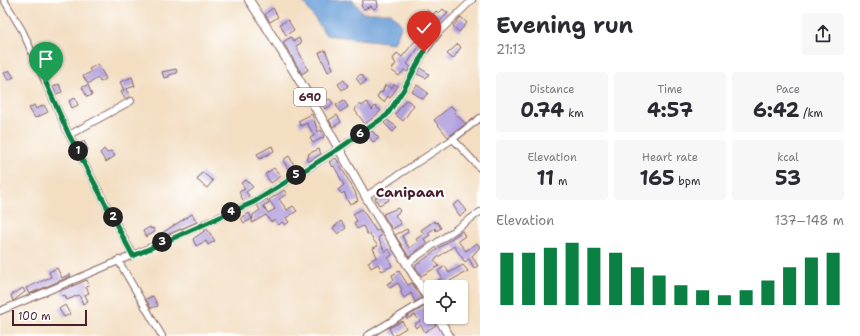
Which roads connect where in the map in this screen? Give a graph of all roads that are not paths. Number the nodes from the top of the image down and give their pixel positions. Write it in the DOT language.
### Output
graph roads {
  1 [pos="4,0"];
  2 [pos="249,0"];
  3 [pos="472,0"];
  4 [pos="131,100"];
  5 [pos="480,118"];
  6 [pos="69,135"];
  7 [pos="453,139"];
  8 [pos="340,148"];
  9 [pos="480,168"];
  10 [pos="366,196"];
  11 [pos="480,212"];
  12 [pos="133,256"];
  13 [pos="118,260"];
  14 [pos="408,263"];
  15 [pos="424,291"];
  16 [pos="424,305"];
  17 [pos="0,311"];
  18 [pos="442,324"];
  19 [pos="162,336"];
  20 [pos="367,336"];
  21 [pos="449,336"];
  1 -- 6 [label="street"];
  2 -- 8 [label="main road, 690"];
  3 -- 8 [label="street"];
  4 -- 6 [label="street"];
  5 -- 7 [label="street"];
  6 -- 12 [label="street"];
  7 -- 9 [label="street"];
  7 -- 10 [label="street"];
  8 -- 10 [label="main road, 690"];
  8 -- 12 [label="street"];
  10 -- 14 [label="main road, 690"];
  11 -- 14 [label="street"];
  12 -- 13 [label="street"];
  13 -- 17 [label="street"];
  13 -- 19 [label="street"];
  14 -- 15 [label="main road, 690"];
  16 -- 20 [label="street"];
  18 -- 21 [label="main road"];
}
